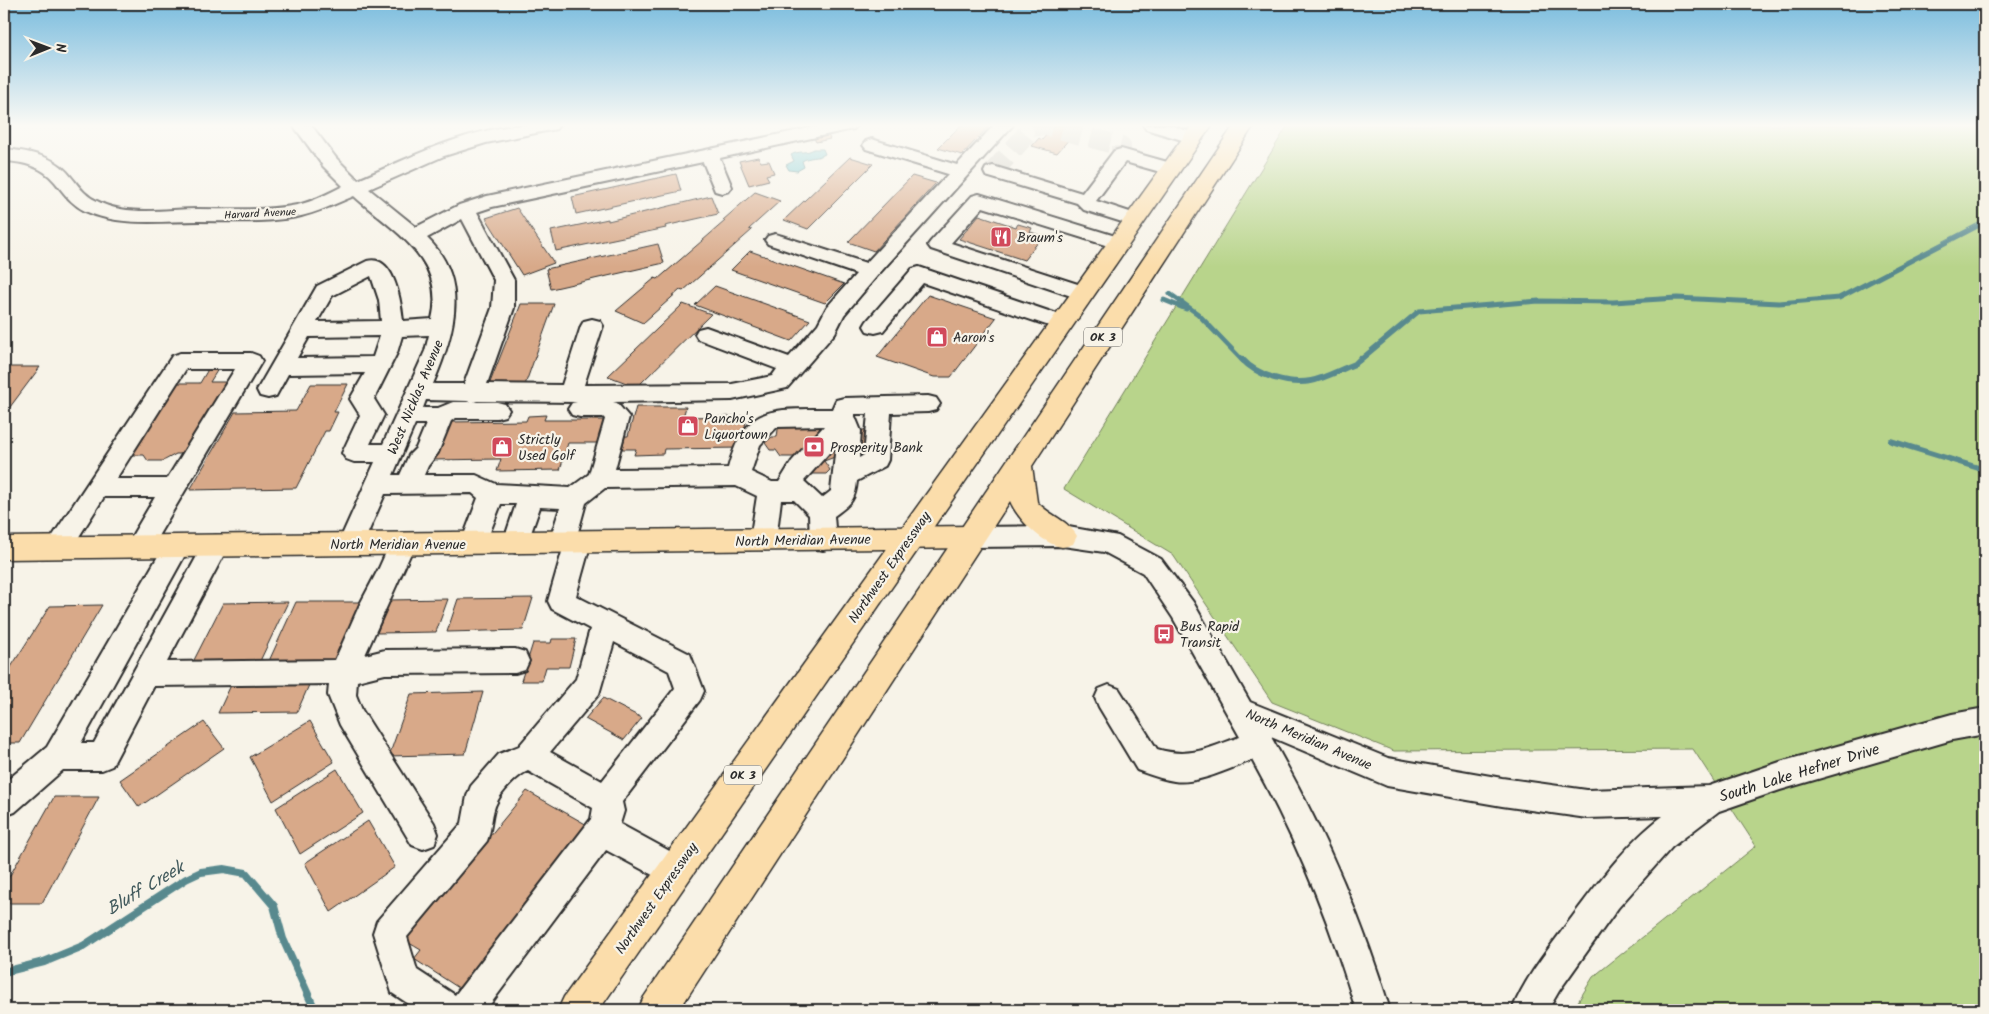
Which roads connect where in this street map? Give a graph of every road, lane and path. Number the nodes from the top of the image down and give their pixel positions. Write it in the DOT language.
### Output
graph roads {
  1 [pos="57,172"];
  2 [pos="340,172"];
  3 [pos="391,172"];
  4 [pos="624,172"];
  5 [pos="716,172"];
  6 [pos="960,172"];
  7 [pos="994,172"];
  8 [pos="1108,172"];
  9 [pos="1168,172"];
  10 [pos="1212,172"];
  11 [pos="722,187"];
  12 [pos="357,188"];
  13 [pos="1086,200"];
  14 [pos="466,210"];
  15 [pos="1135,220"];
  16 [pos="415,236"];
  17 [pos="775,240"];
  18 [pos="1118,243"];
  19 [pos="870,271"];
  20 [pos="1083,293"];
  21 [pos="1061,323"];
  22 [pos="444,325"];
  23 [pos="592,326"];
  24 [pos="875,326"];
  25 [pos="392,329"];
  26 [pos="301,330"];
  27 [pos="706,334"];
  28 [pos="379,365"];
  29 [pos="281,366"];
  30 [pos="793,367"];
  31 [pos="268,390"];
  32 [pos="419,392"];
  33 [pos="467,393"];
  34 [pos="570,394"];
  35 [pos="928,404"];
  36 [pos="880,405"];
  37 [pos="408,416"];
  38 [pos="441,416"];
  39 [pos="836,426"];
  40 [pos="392,452"];
  41 [pos="1018,466"];
  42 [pos="845,476"];
  43 [pos="738,477"];
  44 [pos="600,479"];
  45 [pos="377,485"];
  46 [pos="408,485"];
  47 [pos="97,488"];
  48 [pos="174,488"];
  49 [pos="787,491"];
  50 [pos="492,494"];
  51 [pos="531,496"];
  52 [pos="575,498"];
  53 [pos="821,512"];
  54 [pos="1063,536"];
  55 [pos="971,537"];
  56 [pos="909,539"];
  57 [pos="762,540"];
  58 [pos="823,540"];
  59 [pos="570,542"];
  60 [pos="474,543"];
  61 [pos="516,543"];
  62 [pos="351,544"];
  63 [pos="402,544"];
  64 [pos="216,545"];
  65 [pos="139,546"];
  66 [pos="177,546"];
  67 [pos="59,547"];
  68 [pos="4,548"];
  69 [pos="605,625"];
  70 [pos="515,661"];
  71 [pos="344,672"];
  72 [pos="146,674"];
  73 [pos="1109,698"];
  74 [pos="1240,711"];
  75 [pos="1985,721"];
  76 [pos="1259,744"];
  77 [pos="529,756"];
  78 [pos="57,757"];
  79 [pos="606,799"];
  80 [pos="1709,800"];
  81 [pos="4,802"];
  82 [pos="602,831"];
  83 [pos="423,834"];
  84 [pos="675,871"];
  85 [pos="448,1010"];
  86 [pos="465,1010"];
  87 [pos="577,1010"];
  88 [pos="657,1010"];
  89 [pos="1372,1010"];
  90 [pos="1529,1010"];
  1 -- 12 [label="street, Harvard Avenue"];
  2 -- 12 [label="street, West Nicklas Avenue"];
  3 -- 12 [label="street, Harvard Avenue"];
  4 -- 14 [label="street"];
  5 -- 11 [label="street"];
  6 -- 19 [label="street"];
  7 -- 13 [label="street"];
  8 -- 13 [label="street"];
  9 -- 15 [label="main road, Northwest Expressway / OK 3"];
  10 -- 41 [label="main road, OK 3"];
  12 -- 16 [label="street, West Nicklas Avenue"];
  13 -- 15 [label="street"];
  14 -- 16 [label="street"];
  14 -- 33 [label="street"];
  15 -- 18 [label="main road, Northwest Expressway / OK 3"];
  16 -- 22 [label="street, West Nicklas Avenue"];
  17 -- 19 [label="street"];
  18 -- 20 [label="main road, Northwest Expressway / OK 3"];
  18 -- 20 [label="street"];
  19 -- 30 [label="street"];
  20 -- 21 [label="main road, Northwest Expressway / OK 3"];
  21 -- 24 [label="street"];
  21 -- 56 [label="main road, Northwest Expressway / OK 3"];
  22 -- 25 [label="street"];
  22 -- 32 [label="street, West Nicklas Avenue"];
  23 -- 34 [label="street"];
  25 -- 26 [label="street"];
  25 -- 26 [label="street"];
  25 -- 28 [label="street"];
  26 -- 29 [label="street"];
  27 -- 30 [label="street"];
  28 -- 29 [label="street"];
  28 -- 40 [label="street"];
  29 -- 31 [label="street"];
  30 -- 34 [label="street"];
  32 -- 33 [label="street"];
  32 -- 37 [label="street, West Nicklas Avenue"];
  33 -- 34 [label="street"];
  35 -- 36 [label="street"];
  36 -- 39 [label="street"];
  36 -- 42 [label="street"];
  37 -- 38 [label="street"];
  37 -- 40 [label="street, West Nicklas Avenue"];
  38 -- 44 [label="street"];
  38 -- 46 [label="street"];
  39 -- 42 [label="street"];
  39 -- 43 [label="street"];
  39 -- 49 [label="street"];
  40 -- 45 [label="street, West Nicklas Avenue"];
  41 -- 54 [label="main road"];
  41 -- 55 [label="main road, OK 3"];
  42 -- 53 [label="street"];
  43 -- 44 [label="street"];
  43 -- 49 [label="street"];
  44 -- 52 [label="street"];
  45 -- 46 [label="street"];
  45 -- 62 [label="street, West Nicklas Avenue"];
  46 -- 50 [label="street"];
  47 -- 48 [label="street"];
  47 -- 48 [label="street"];
  47 -- 67 [label="street"];
  48 -- 65 [label="street"];
  49 -- 53 [label="street"];
  49 -- 57 [label="street"];
  50 -- 51 [label="street"];
  50 -- 60 [label="street"];
  51 -- 52 [label="street"];
  51 -- 61 [label="street"];
  52 -- 59 [label="street"];
  53 -- 58 [label="street"];
  54 -- 55 [label="street, North Meridian Avenue"];
  54 -- 74 [label="street, North Meridian Avenue"];
  55 -- 56 [label="main road, North Meridian Avenue"];
  55 -- 88 [label="main road, OK 3"];
  56 -- 58 [label="main road, North Meridian Avenue"];
  56 -- 84 [label="main road, Northwest Expressway / OK 3"];
  57 -- 58 [label="main road, North Meridian Avenue"];
  57 -- 59 [label="main road, North Meridian Avenue"];
  59 -- 61 [label="main road, North Meridian Avenue"];
  59 -- 69 [label="street"];
  60 -- 61 [label="main road, North Meridian Avenue"];
  60 -- 63 [label="main road, North Meridian Avenue"];
  62 -- 63 [label="main road, North Meridian Avenue"];
  62 -- 64 [label="main road, North Meridian Avenue"];
  63 -- 71 [label="street"];
  64 -- 66 [label="main road, North Meridian Avenue"];
  64 -- 72 [label="street"];
  65 -- 66 [label="main road, North Meridian Avenue"];
  65 -- 67 [label="main road, North Meridian Avenue"];
  66 -- 78 [label="street"];
  67 -- 68 [label="main road, North Meridian Avenue"];
  69 -- 77 [label="street"];
  69 -- 79 [label="street"];
  70 -- 71 [label="street"];
  71 -- 72 [label="street"];
  71 -- 83 [label="street"];
  72 -- 78 [label="street"];
  73 -- 76 [label="street"];
  74 -- 76 [label="street"];
  74 -- 80 [label="street, North Meridian Avenue"];
  75 -- 80 [label="street, South Lake Hefner Drive"];
  76 -- 89 [label="street"];
  77 -- 79 [label="street"];
  77 -- 85 [label="street"];
  78 -- 81 [label="street"];
  79 -- 82 [label="street"];
  80 -- 90 [label="street, South Lake Hefner Drive"];
  82 -- 84 [label="street"];
  82 -- 86 [label="street"];
  84 -- 87 [label="main road, Northwest Expressway / OK 3"];
}
